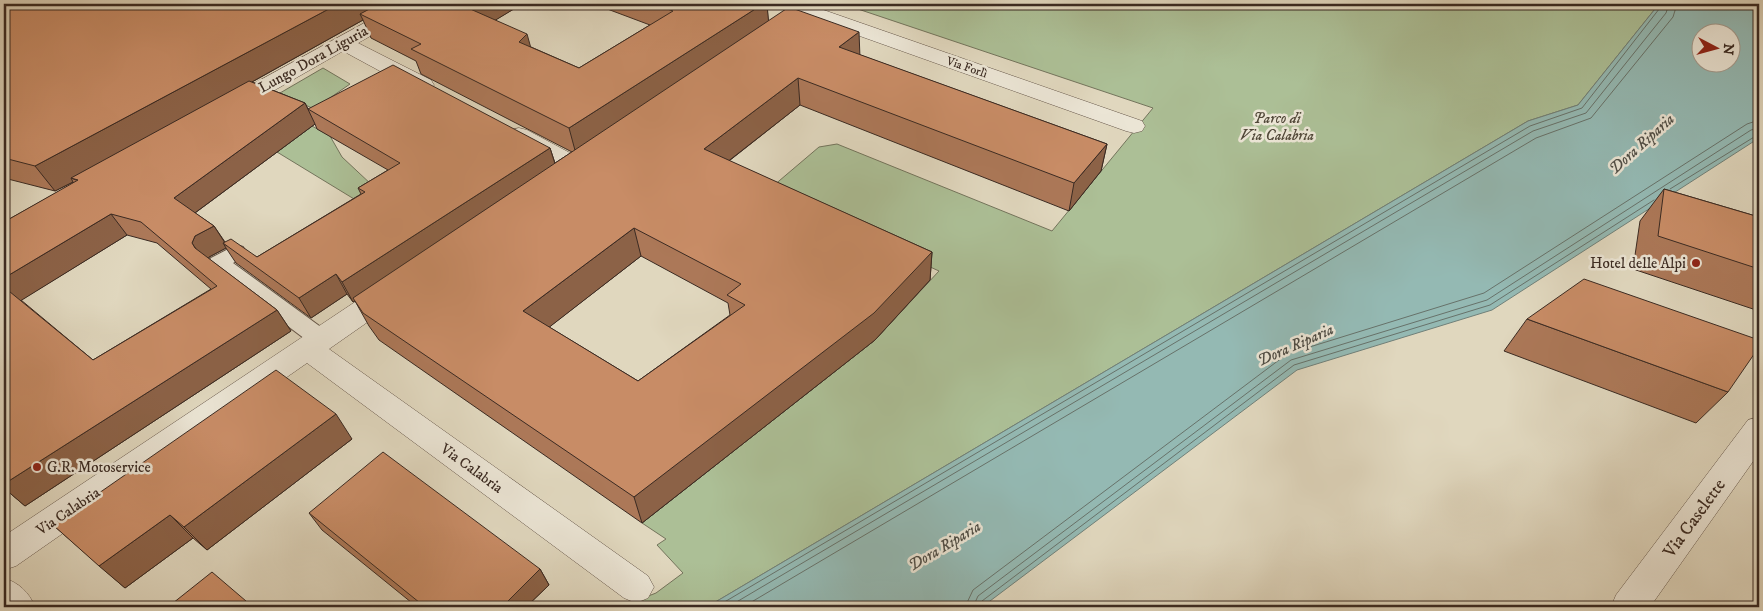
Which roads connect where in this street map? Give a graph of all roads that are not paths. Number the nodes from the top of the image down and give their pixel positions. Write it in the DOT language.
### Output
graph roads {
  1 [pos="413,4"];
  2 [pos="801,12"];
  3 [pos="343,42"];
  4 [pos="438,93"];
  5 [pos="212,116"];
  6 [pos="499,125"];
  7 [pos="1134,126"];
  8 [pos="601,150"];
  9 [pos="577,166"];
  10 [pos="552,183"];
  11 [pos="236,252"];
  12 [pos="412,278"];
  13 [pos="314,344"];
  14 [pos="1759,429"];
  15 [pos="4,555"];
  16 [pos="636,587"];
  17 [pos="4,594"];
  18 [pos="17,607"];
  19 [pos="1629,607"];
  1 -- 3 [label="street, Lungo Dora Liguria"];
  2 -- 7 [label="street, Via Forlì"];
  3 -- 4 [label="street"];
  3 -- 5 [label="street, Lungo Dora Liguria"];
  6 -- 9 [label="street"];
  8 -- 9 [label="street"];
  9 -- 10 [label="street"];
  11 -- 13 [label="lane, Via Calabria"];
  12 -- 13 [label="street, Via Calabria"];
  13 -- 15 [label="street, Via Calabria"];
  13 -- 16 [label="street, Via Calabria"];
  14 -- 19 [label="street, Via Caselette"];
  17 -- 18 [label="street"];
}
